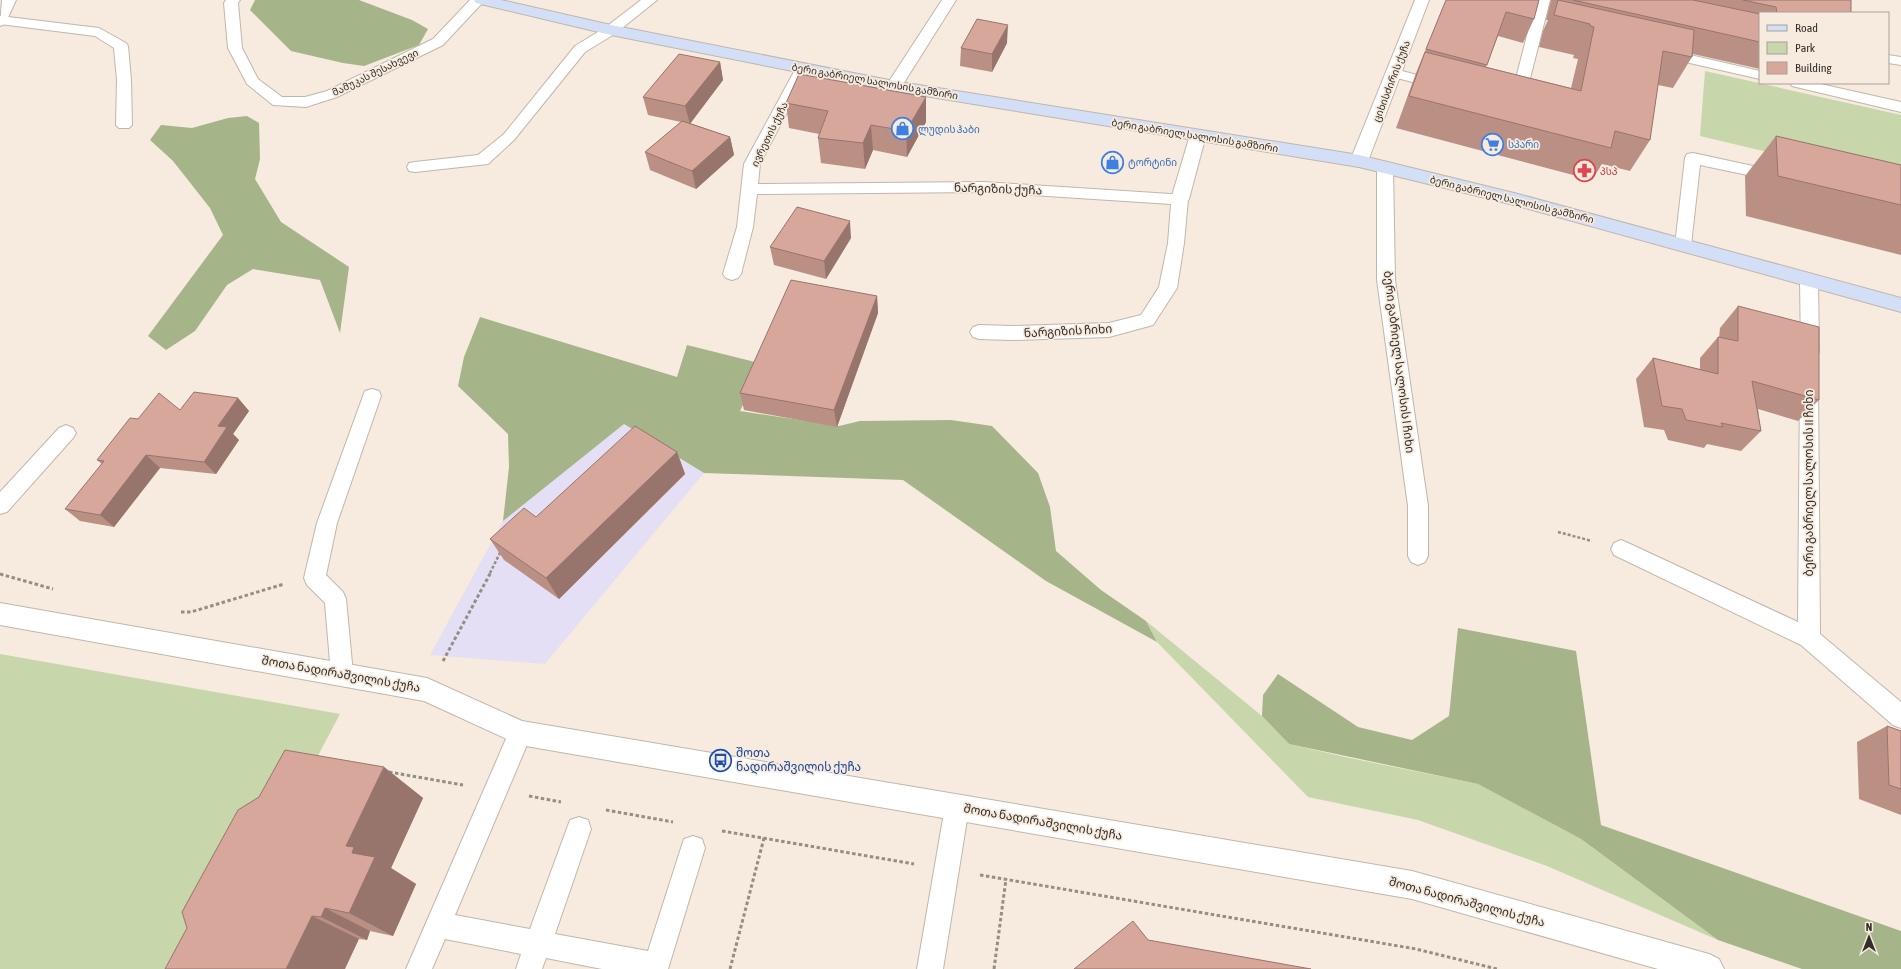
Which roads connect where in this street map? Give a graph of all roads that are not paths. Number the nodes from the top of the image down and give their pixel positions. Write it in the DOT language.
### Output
graph roads {
  1 [pos="9,0"];
  2 [pos="233,0"];
  3 [pos="479,0"];
  4 [pos="650,0"];
  5 [pos="949,0"];
  6 [pos="1422,0"];
  7 [pos="1543,0"];
  8 [pos="0,20"];
  9 [pos="1537,24"];
  10 [pos="1552,28"];
  11 [pos="611,30"];
  12 [pos="1652,50"];
  13 [pos="1889,59"];
  14 [pos="1901,61"];
  15 [pos="803,68"];
  16 [pos="1394,74"];
  17 [pos="1759,75"];
  18 [pos="1801,84"];
  19 [pos="894,86"];
  20 [pos="1455,89"];
  21 [pos="1501,100"];
  22 [pos="1901,107"];
  23 [pos="124,125"];
  24 [pos="1198,135"];
  25 [pos="1359,161"];
  26 [pos="415,167"];
  27 [pos="1385,167"];
  28 [pos="1793,180"];
  29 [pos="750,189"];
  30 [pos="1180,199"];
  31 [pos="1683,245"];
  32 [pos="732,274"];
  33 [pos="1809,280"];
  34 [pos="1901,305"];
  35 [pos="979,332"];
  36 [pos="372,396"];
  37 [pos="66,434"];
  38 [pos="0,506"];
  39 [pos="1621,549"];
  40 [pos="1418,556"];
  41 [pos="0,614"];
  42 [pos="1809,638"];
  43 [pos="342,674"];
  44 [pos="1901,717"];
  45 [pos="520,733"];
  46 [pos="957,807"];
  47 [pos="579,829"];
  48 [pos="693,848"];
  49 [pos="438,925"];
  50 [pos="539,944"];
  51 [pos="656,967"];
  52 [pos="419,969"];
  53 [pos="529,969"];
  54 [pos="930,969"];
  55 [pos="1709,969"];
  1 -- 8 [label="street"];
  2 -- 3 [label="lane, მამუკას შესახვევი"];
  3 -- 11 [label="main road, ბერი გაბრიელ სალოსის გამზირი"];
  4 -- 11 [label="lane"];
  5 -- 19 [label="street"];
  6 -- 16 [label="street, ციხისძირის ქუჩა"];
  7 -- 9 [label="lane"];
  8 -- 23 [label="lane"];
  9 -- 10 [label="lane"];
  9 -- 21 [label="lane"];
  11 -- 15 [label="main road, ბერი გაბრიელ სალოსის გამზირი"];
  11 -- 26 [label="lane"];
  12 -- 17 [label="lane"];
  13 -- 14 [label="lane"];
  15 -- 19 [label="main road, ბერი გაბრიელ სალოსის გამზირი"];
  15 -- 29 [label="lane, ივრეთის ქუჩა"];
  16 -- 20 [label="lane"];
  16 -- 25 [label="street, ციხისძირის ქუჩა"];
  18 -- 22 [label="lane"];
  19 -- 24 [label="main road, ბერი გაბრიელ სალოსის გამზირი"];
  24 -- 25 [label="main road, ბერი გაბრიელ სალოსის გამზირი"];
  24 -- 30 [label="street"];
  25 -- 27 [label="main road, ბერი გაბრიელ სალოსის გამზირი"];
  27 -- 31 [label="main road, ბერი გაბრიელ სალოსის გამზირი"];
  27 -- 40 [label="lane, ბერი გაბრიელ სალოსის I ჩიხი"];
  28 -- 31 [label="lane"];
  29 -- 30 [label="lane, ნარგიზის ქუჩა"];
  29 -- 32 [label="lane, ივრეთის ქუჩა"];
  30 -- 35 [label="lane, ნარგიზის ჩიხი"];
  31 -- 33 [label="main road, ბერი გაბრიელ სალოსის გამზირი"];
  33 -- 34 [label="main road, ბერი გაბრიელ სალოსის გამზირი"];
  33 -- 42 [label="lane, ბერი გაბრიელ სალოსის II ჩიხი"];
  36 -- 43 [label="lane"];
  37 -- 38 [label="lane"];
  39 -- 42 [label="lane"];
  41 -- 43 [label="street, შოთა ნადირაშვილის ქუჩა"];
  42 -- 44 [label="lane"];
  43 -- 45 [label="street, შოთა ნადირაშვილის ქუჩა"];
  45 -- 46 [label="street, შოთა ნადირაშვილის ქუჩა"];
  45 -- 49 [label="lane"];
  46 -- 54 [label="lane"];
  46 -- 55 [label="street, შოთა ნადირაშვილის ქუჩა"];
  47 -- 50 [label="lane"];
  48 -- 51 [label="lane"];
  49 -- 50 [label="lane"];
  49 -- 52 [label="lane"];
  50 -- 51 [label="lane"];
  50 -- 53 [label="lane"];
}
